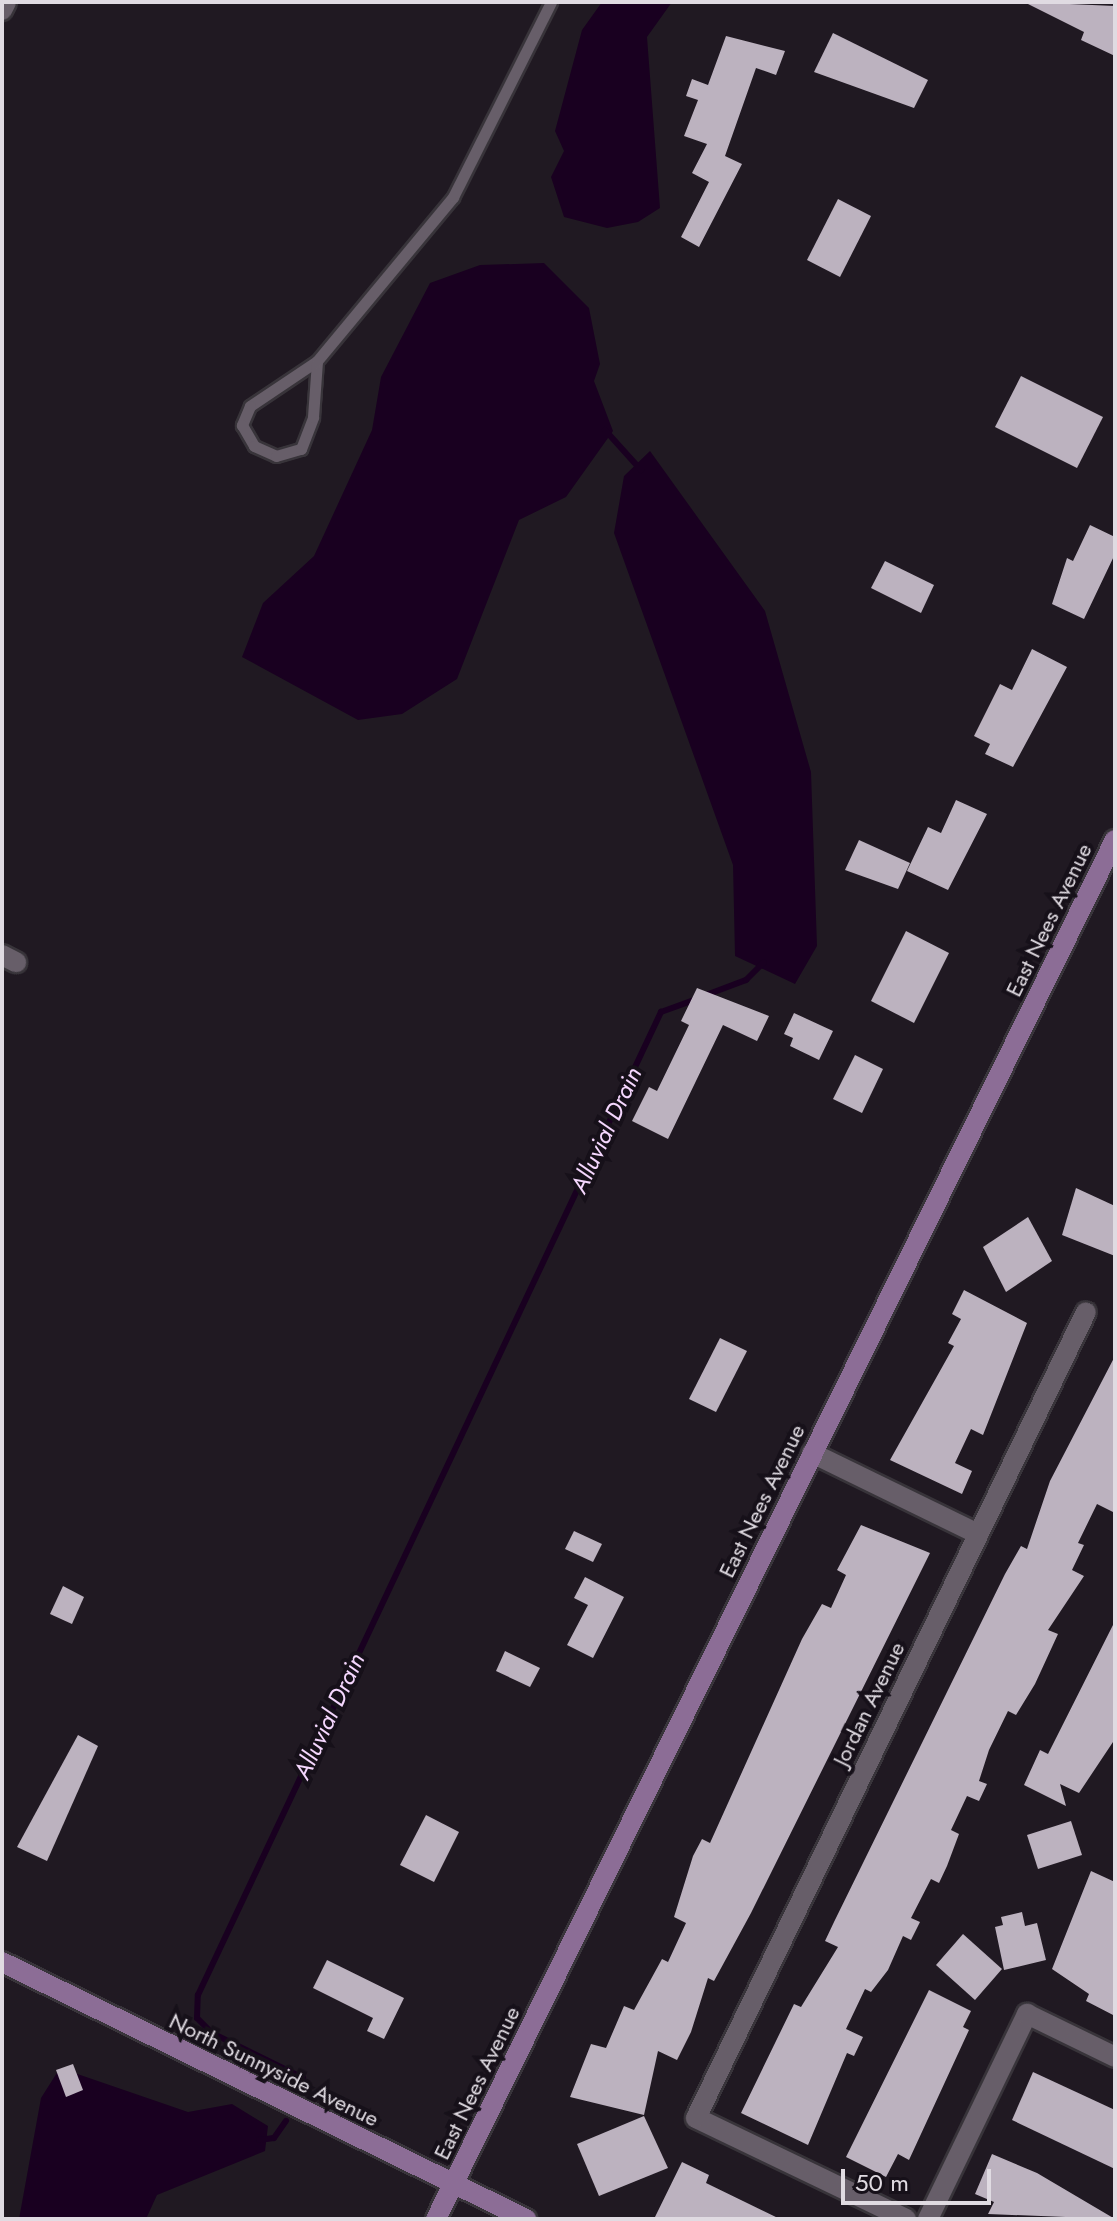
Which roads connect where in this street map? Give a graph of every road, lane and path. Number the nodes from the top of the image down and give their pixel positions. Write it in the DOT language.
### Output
graph roads {
  1 [pos="6,2"];
  2 [pos="551,2"];
  3 [pos="2,10"];
  4 [pos="317,361"];
  5 [pos="1115,840"];
  6 [pos="1086,1312"];
  7 [pos="812,1453"];
  8 [pos="978,1534"];
  9 [pos="2,1962"];
  10 [pos="1115,2057"];
  11 [pos="453,2184"];
  12 [pos="436,2219"];
  13 [pos="526,2219"];
  14 [pos="906,2219"];
  15 [pos="928,2219"];
  1 -- 3 [label="street"];
  2 -- 4 [label="lane"];
  4 -- 4 [label="lane"];
  5 -- 7 [label="main road, East Nees Avenue"];
  6 -- 8 [label="street, Jordan Avenue"];
  7 -- 8 [label="street"];
  7 -- 11 [label="main road, East Nees Avenue"];
  8 -- 14 [label="street, Jordan Avenue"];
  9 -- 11 [label="main road, North Sunnyside Avenue"];
  10 -- 15 [label="street"];
  11 -- 12 [label="main road, East Nees Avenue"];
  11 -- 13 [label="main road, North Sunnyside Avenue"];
}
